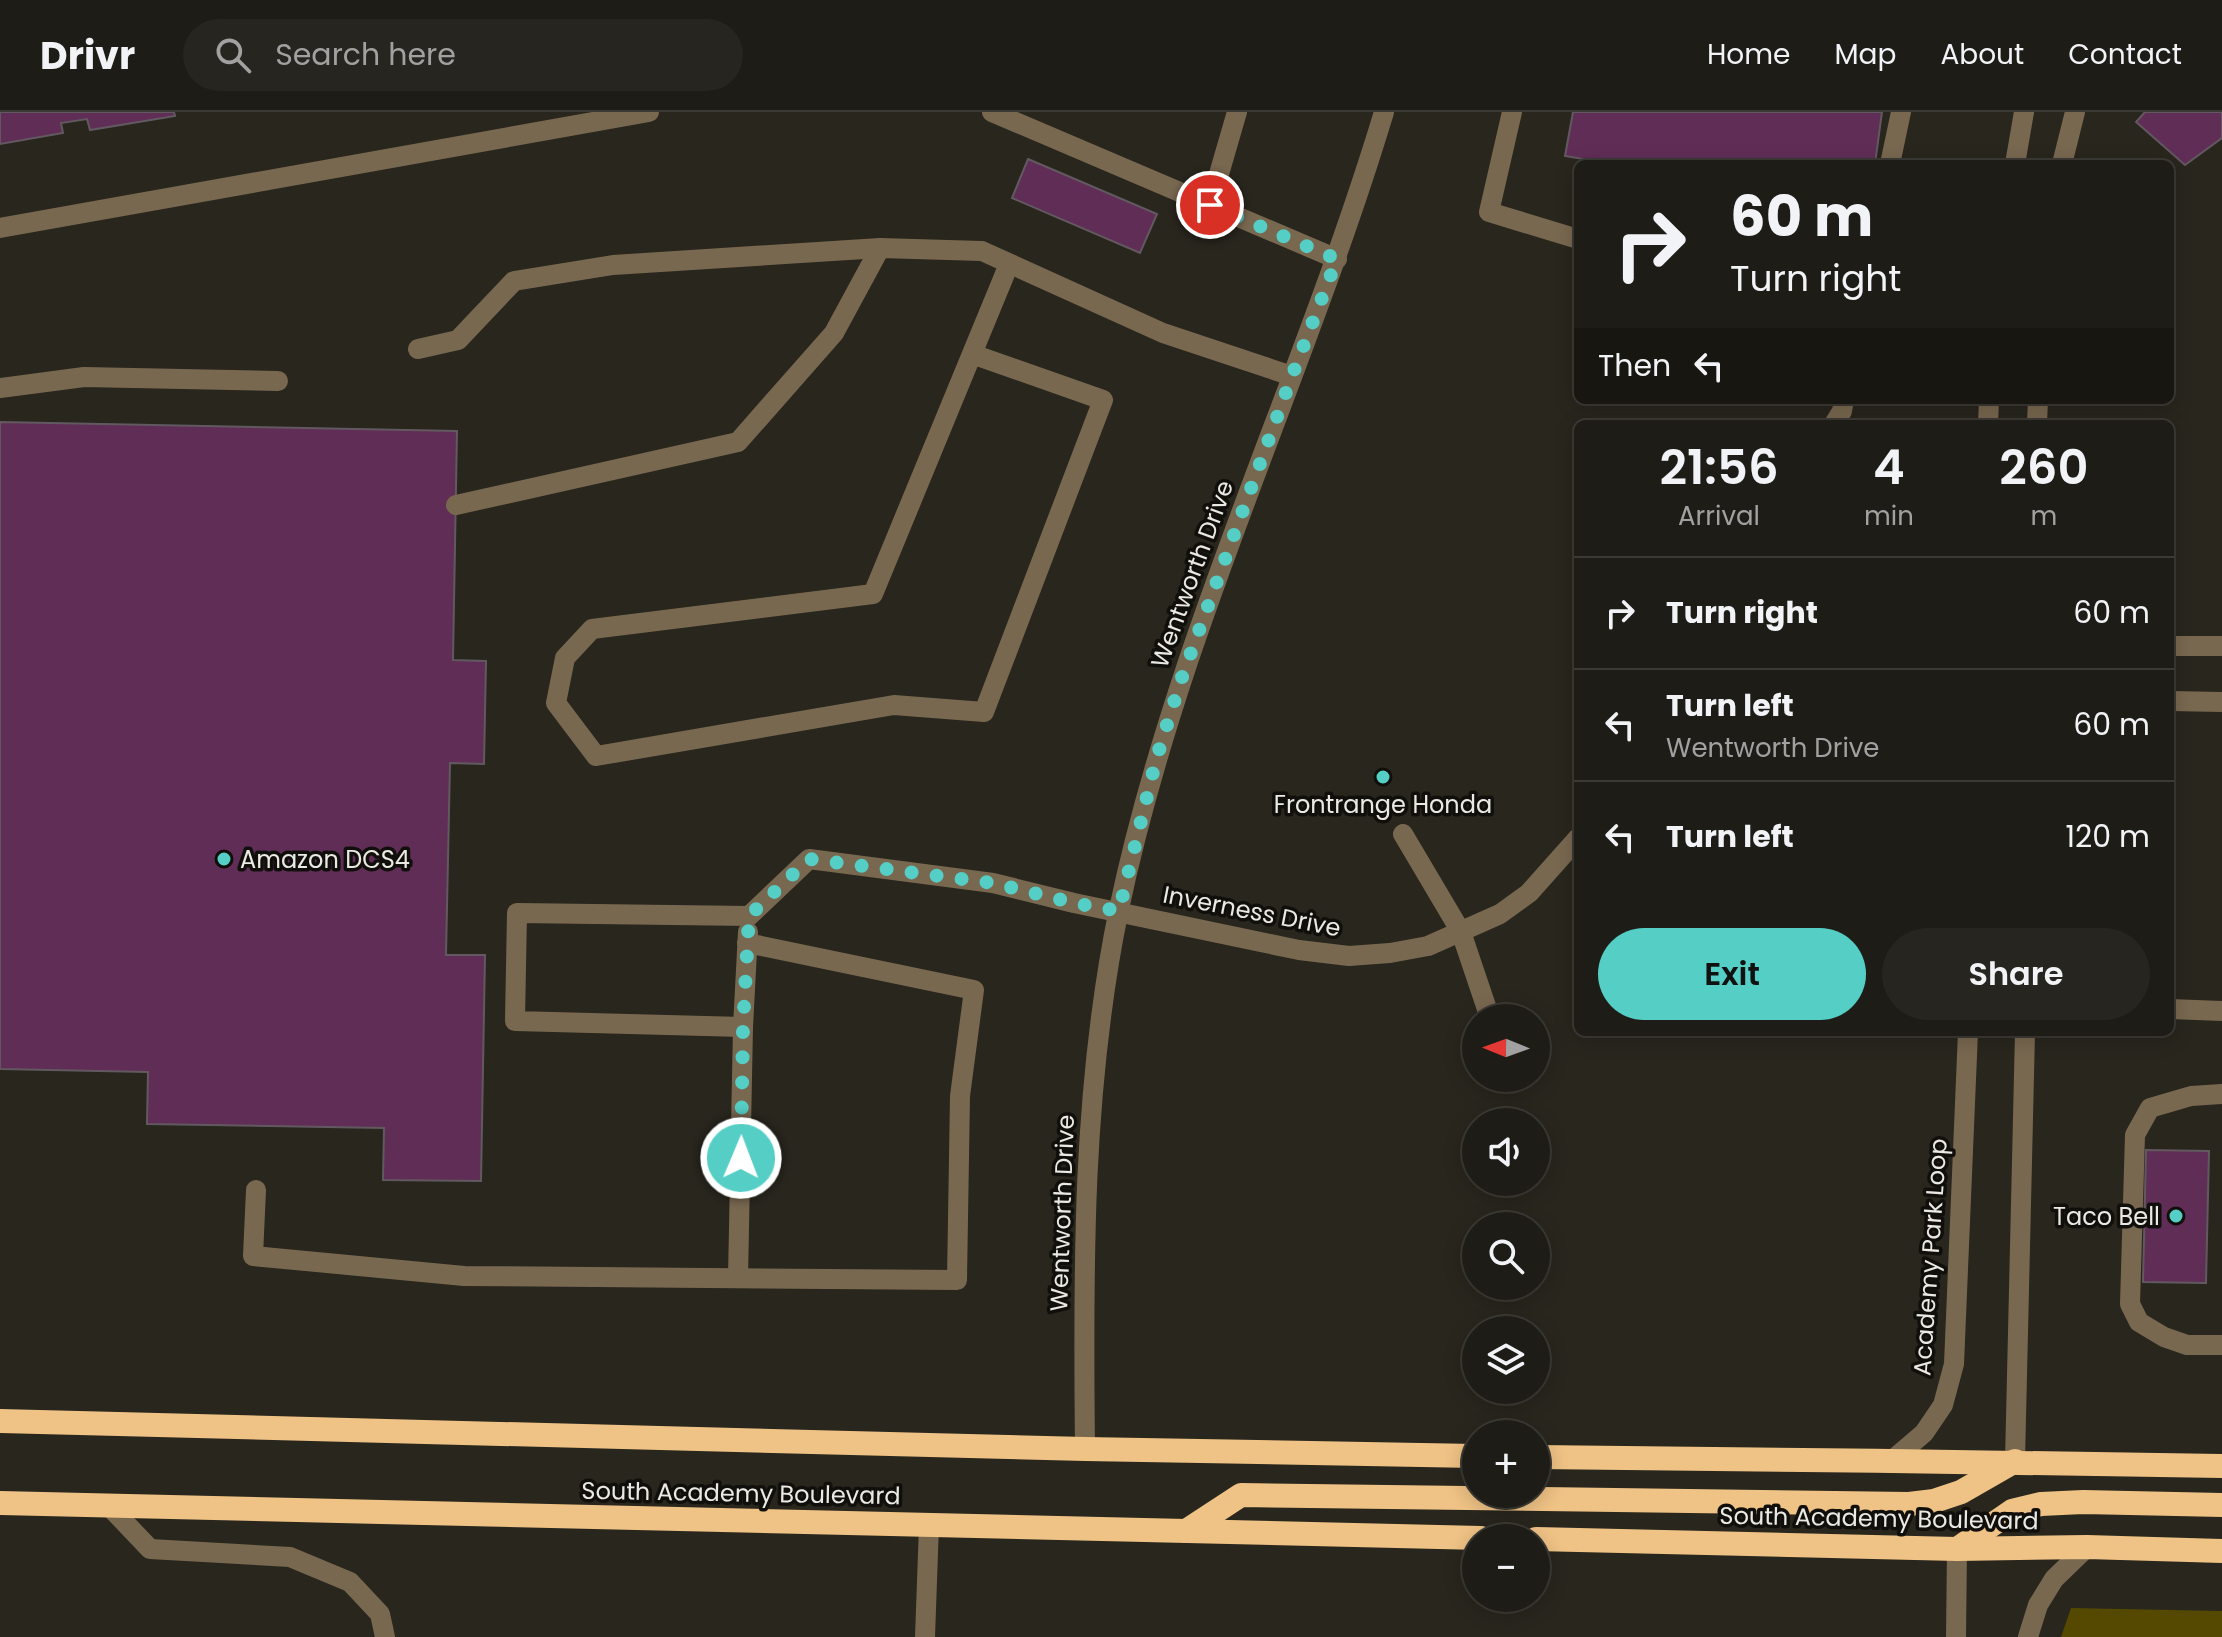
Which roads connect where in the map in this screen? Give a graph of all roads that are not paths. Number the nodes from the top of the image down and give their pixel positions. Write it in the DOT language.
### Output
graph roads {
  1 [pos="649,112"];
  2 [pos="992,112"];
  3 [pos="1237,112"];
  4 [pos="1384,112"];
  5 [pos="1512,112"];
  6 [pos="1901,112"];
  7 [pos="2024,112"];
  8 [pos="2075,112"];
  9 [pos="1891,160"];
  10 [pos="2016,160"];
  11 [pos="2063,160"];
  12 [pos="1210,205"];
  13 [pos="0,228"];
  14 [pos="1574,238"];
  15 [pos="880,248"];
  16 [pos="1337,259"];
  17 [pos="1009,264"];
  18 [pos="418,349"];
  19 [pos="972,354"];
  20 [pos="1292,376"];
  21 [pos="278,381"];
  22 [pos="0,388"];
  23 [pos="456,505"];
  24 [pos="2174,646"];
  25 [pos="2222,646"];
  26 [pos="2174,701"];
  27 [pos="2222,702"];
  28 [pos="1403,834"];
  29 [pos="1574,842"];
  30 [pos="1119,911"];
  31 [pos="749,916"];
  32 [pos="1461,932"];
  33 [pos="747,943"];
  34 [pos="1485,1004"];
  35 [pos="2174,1009"];
  36 [pos="2222,1011"];
  37 [pos="743,1027"];
  38 [pos="1968,1036"];
  39 [pos="2025,1036"];
  40 [pos="2222,1094"];
  41 [pos="256,1190"];
  42 [pos="738,1278"];
  43 [pos="2222,1345"];
  44 [pos="0,1421"];
  45 [pos="1085,1449"];
  46 [pos="1462,1456"];
  47 [pos="1550,1457"];
  48 [pos="2015,1461"];
  49 [pos="1890,1462"];
  50 [pos="2222,1466"];
  51 [pos="0,1503"];
  52 [pos="2222,1505"];
  53 [pos="109,1506"];
  54 [pos="929,1525"];
  55 [pos="1186,1531"];
  56 [pos="1462,1538"];
  57 [pos="1550,1539"];
  58 [pos="2087,1547"];
  59 [pos="1957,1549"];
  60 [pos="2222,1551"];
  61 [pos="385,1637"];
  62 [pos="925,1637"];
  63 [pos="1956,1637"];
  64 [pos="2028,1637"];
  1 -- 13 [label="street"];
  2 -- 12 [label="street"];
  3 -- 12 [label="street"];
  4 -- 16 [label="street, Wentworth Drive"];
  5 -- 14 [label="street"];
  6 -- 9 [label="street"];
  7 -- 10 [label="street"];
  8 -- 11 [label="street"];
  12 -- 16 [label="street"];
  15 -- 17 [label="street"];
  15 -- 18 [label="street"];
  15 -- 23 [label="street"];
  16 -- 20 [label="street, Wentworth Drive"];
  17 -- 19 [label="street"];
  17 -- 20 [label="street"];
  19 -- 19 [label="street"];
  20 -- 30 [label="street, Wentworth Drive"];
  21 -- 22 [label="street"];
  24 -- 25 [label="street"];
  26 -- 27 [label="street"];
  28 -- 32 [label="street"];
  29 -- 32 [label="street, Inverness Drive"];
  30 -- 31 [label="street, Inverness Drive"];
  30 -- 32 [label="street, Inverness Drive"];
  30 -- 45 [label="street, Wentworth Drive"];
  31 -- 33 [label="street"];
  31 -- 37 [label="street"];
  32 -- 34 [label="street"];
  33 -- 37 [label="street"];
  33 -- 42 [label="street"];
  35 -- 36 [label="street"];
  37 -- 42 [label="street"];
  38 -- 49 [label="street, Academy Park Loop"];
  39 -- 48 [label="street"];
  40 -- 43 [label="street"];
  41 -- 42 [label="street"];
  44 -- 45 [label="highway"];
  45 -- 46 [label="highway"];
  47 -- 49 [label="highway"];
  48 -- 49 [label="highway"];
  48 -- 50 [label="highway"];
  48 -- 55 [label="highway"];
  51 -- 53 [label="highway, South Academy Boulevard"];
  52 -- 59 [label="highway"];
  53 -- 54 [label="highway, South Academy Boulevard"];
  53 -- 61 [label="street"];
  54 -- 55 [label="highway, South Academy Boulevard"];
  54 -- 62 [label="street"];
  55 -- 56 [label="highway, South Academy Boulevard"];
  57 -- 59 [label="highway, South Academy Boulevard"];
  58 -- 59 [label="highway, South Academy Boulevard"];
  58 -- 60 [label="highway, South Academy Boulevard"];
  58 -- 64 [label="street"];
  59 -- 63 [label="street"];
}
